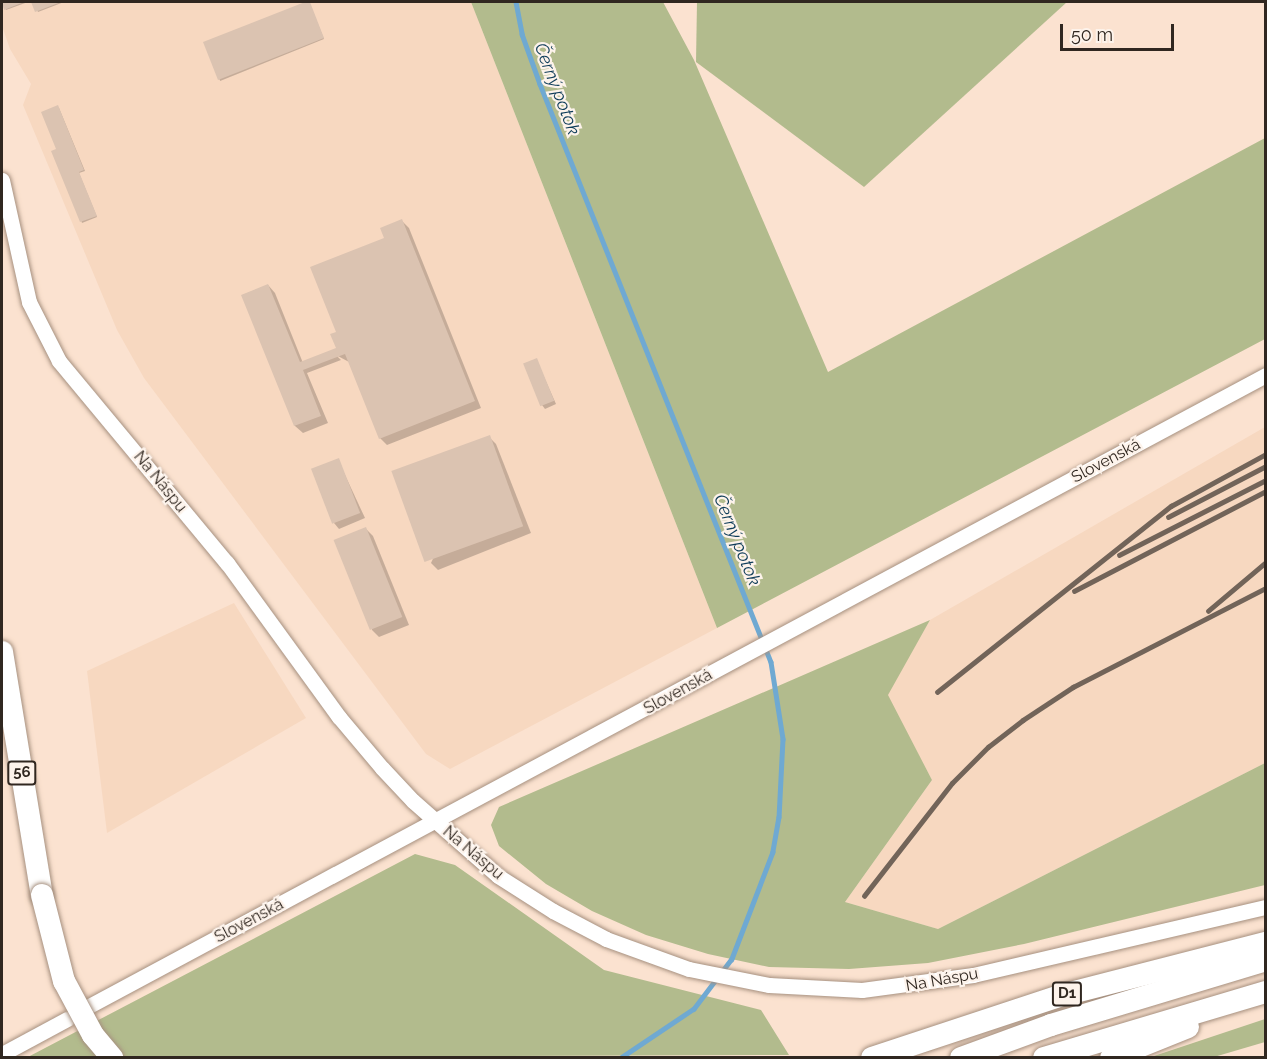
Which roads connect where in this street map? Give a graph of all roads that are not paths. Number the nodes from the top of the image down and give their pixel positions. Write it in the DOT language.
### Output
graph roads {
  1 [pos="2,180"];
  2 [pos="1266,375"];
  3 [pos="2,652"];
  4 [pos="436,821"];
  5 [pos="1266,907"];
  6 [pos="1266,943"];
  7 [pos="1266,960"];
  8 [pos="1266,992"];
  9 [pos="89,1006"];
  10 [pos="1266,1006"];
  11 [pos="68,1019"];
  12 [pos="2,1054"];
  13 [pos="112,1058"];
  14 [pos="872,1058"];
  15 [pos="961,1058"];
  16 [pos="1044,1058"];
  17 [pos="1111,1058"];
  1 -- 4 [label="street, Na Náspu"];
  2 -- 4 [label="street, Slovenská"];
  3 -- 13 [label="highway, 56, bridge"];
  4 -- 5 [label="street, Na Náspu"];
  4 -- 9 [label="street, Slovenská"];
  6 -- 14 [label="highway, D1"];
  7 -- 15 [label="highway, D1"];
  8 -- 16 [label="highway"];
  10 -- 17 [label="highway"];
  11 -- 12 [label="street"];
}
